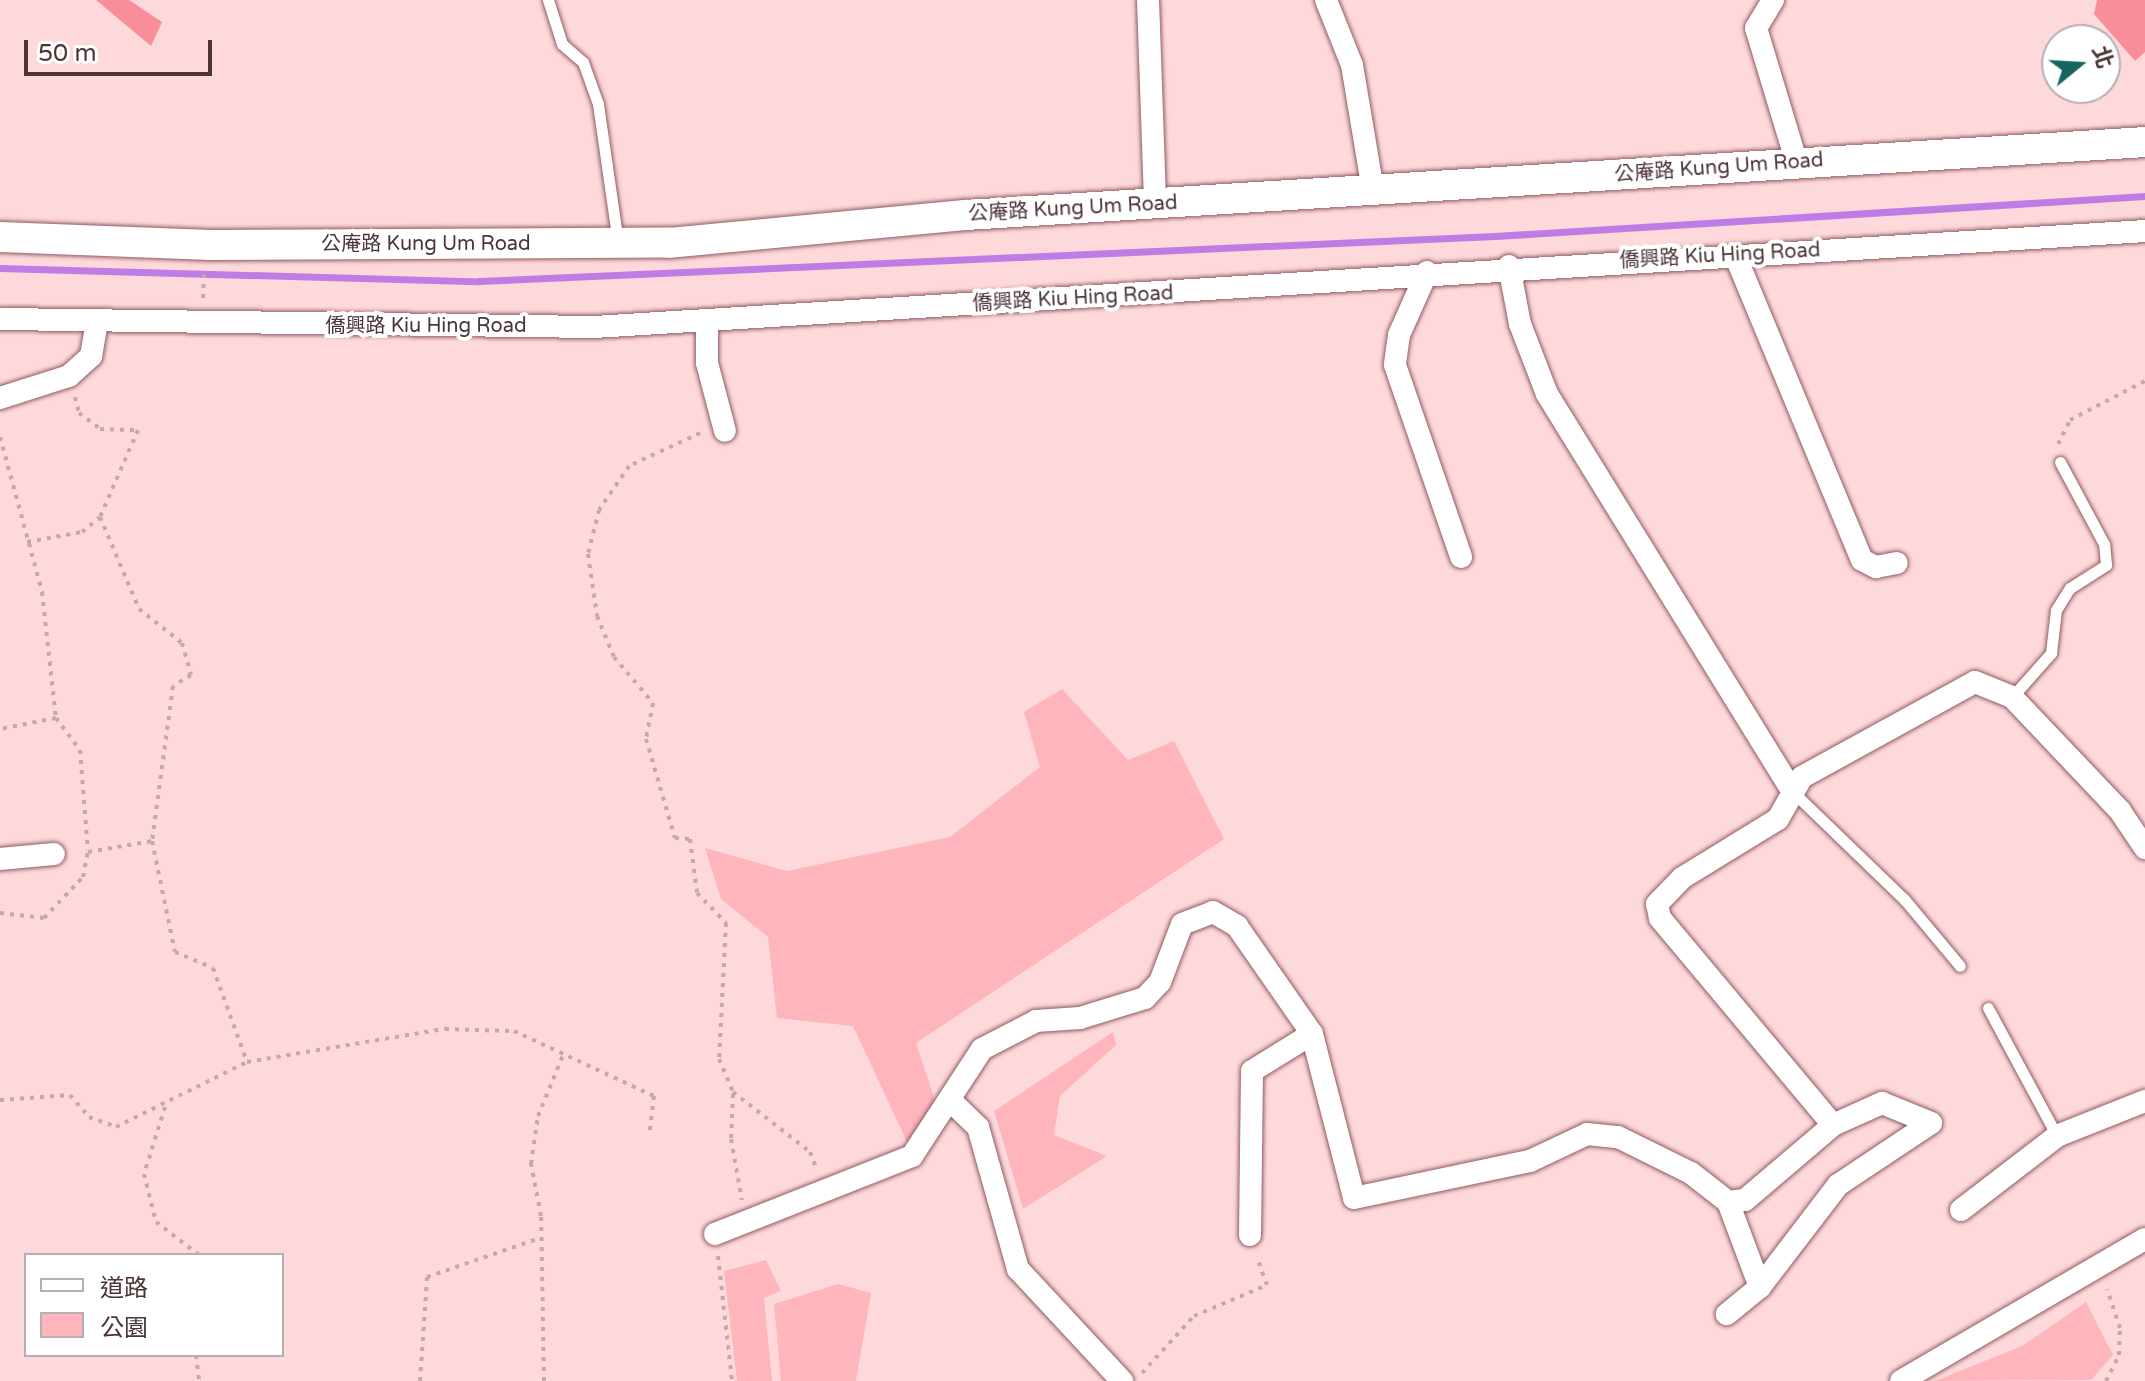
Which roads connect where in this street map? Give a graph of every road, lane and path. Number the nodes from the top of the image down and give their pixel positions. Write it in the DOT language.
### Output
graph roads {
  1 [pos="548,0"];
  2 [pos="1148,0"];
  3 [pos="1326,0"];
  4 [pos="1773,0"];
  5 [pos="2145,142"];
  6 [pos="1797,164"];
  7 [pos="1373,190"];
  8 [pos="1155,204"];
  9 [pos="2145,231"];
  10 [pos="0,237"];
  11 [pos="618,243"];
  12 [pos="1735,255"];
  13 [pos="205,260"];
  14 [pos="1509,266"];
  15 [pos="1427,272"];
  16 [pos="203,306"];
  17 [pos="0,319"];
  18 [pos="707,320"];
  19 [pos="97,321"];
  20 [pos="69,376"];
  21 [pos="2145,381"];
  22 [pos="0,398"];
  23 [pos="725,431"];
  24 [pos="0,437"];
  25 [pos="2060,462"];
  26 [pos="100,517"];
  27 [pos="27,542"];
  28 [pos="1461,557"];
  29 [pos="1897,563"];
  30 [pos="2012,697"];
  31 [pos="56,718"];
  32 [pos="0,729"];
  33 [pos="1792,790"];
  34 [pos="152,841"];
  35 [pos="2145,848"];
  36 [pos="88,852"];
  37 [pos="54,854"];
  38 [pos="0,859"];
  39 [pos="0,913"];
  40 [pos="1960,966"];
  41 [pos="1988,1008"];
  42 [pos="1312,1034"];
  43 [pos="563,1055"];
  44 [pos="247,1062"];
  45 [pos="733,1092"];
  46 [pos="0,1100"];
  47 [pos="2145,1101"];
  48 [pos="953,1103"];
  49 [pos="165,1107"];
  50 [pos="1833,1125"];
  51 [pos="649,1135"];
  52 [pos="2057,1136"];
  53 [pos="825,1190"];
  54 [pos="1728,1202"];
  55 [pos="1961,1210"];
  56 [pos="746,1222"];
  57 [pos="715,1234"];
  58 [pos="1250,1235"];
  59 [pos="540,1238"];
  60 [pos="2145,1239"];
  61 [pos="196,1253"];
  62 [pos="2097,1271"];
  63 [pos="1760,1287"];
  64 [pos="1727,1314"];
  65 [pos="196,1357"];
  66 [pos="199,1381"];
  67 [pos="420,1381"];
  68 [pos="544,1381"];
  69 [pos="732,1381"];
  70 [pos="1122,1381"];
  71 [pos="1135,1381"];
  72 [pos="1901,1381"];
  73 [pos="2106,1381"];
  1 -- 11 [label="lane"];
  2 -- 8 [label="street"];
  3 -- 7 [label="street"];
  4 -- 6 [label="street"];
  5 -- 6 [label="street, 公庵路 Kung Um Road"];
  6 -- 7 [label="street, 公庵路 Kung Um Road"];
  7 -- 8 [label="street, 公庵路 Kung Um Road"];
  8 -- 11 [label="street, 公庵路 Kung Um Road"];
  9 -- 12 [label="street, 僑興路 Kiu Hing Road"];
  10 -- 11 [label="street, 公庵路 Kung Um Road"];
  12 -- 14 [label="street, 僑興路 Kiu Hing Road"];
  12 -- 29 [label="street"];
  13 -- 16 [label="path"];
  14 -- 15 [label="street, 僑興路 Kiu Hing Road"];
  14 -- 33 [label="street"];
  15 -- 18 [label="street, 僑興路 Kiu Hing Road"];
  15 -- 28 [label="street"];
  17 -- 19 [label="street, 僑興路 Kiu Hing Road"];
  18 -- 19 [label="street, 僑興路 Kiu Hing Road"];
  18 -- 23 [label="street"];
  19 -- 20 [label="street"];
  20 -- 22 [label="street"];
  20 -- 26 [label="path"];
  21 -- 25 [label="path"];
  23 -- 45 [label="path"];
  24 -- 27 [label="path"];
  25 -- 30 [label="lane"];
  26 -- 27 [label="path"];
  26 -- 34 [label="path"];
  27 -- 31 [label="path"];
  30 -- 33 [label="street"];
  30 -- 35 [label="street"];
  31 -- 32 [label="path"];
  31 -- 36 [label="path"];
  33 -- 40 [label="lane"];
  33 -- 50 [label="street"];
  34 -- 36 [label="path"];
  34 -- 44 [label="path"];
  36 -- 39 [label="path"];
  37 -- 38 [label="street"];
  41 -- 52 [label="lane"];
  42 -- 48 [label="street"];
  42 -- 54 [label="street"];
  42 -- 58 [label="street"];
  43 -- 44 [label="path"];
  43 -- 51 [label="path"];
  43 -- 59 [label="path"];
  44 -- 49 [label="path"];
  45 -- 53 [label="path"];
  45 -- 56 [label="path"];
  46 -- 49 [label="path"];
  47 -- 52 [label="street"];
  48 -- 53 [label="street"];
  48 -- 70 [label="street"];
  49 -- 61 [label="path"];
  50 -- 54 [label="street"];
  50 -- 63 [label="street"];
  52 -- 55 [label="street"];
  53 -- 56 [label="street"];
  54 -- 63 [label="street"];
  56 -- 57 [label="street"];
  57 -- 69 [label="path"];
  58 -- 71 [label="path"];
  59 -- 67 [label="path"];
  59 -- 68 [label="path"];
  60 -- 62 [label="street"];
  62 -- 72 [label="street"];
  62 -- 73 [label="path"];
  63 -- 64 [label="street"];
  65 -- 66 [label="path"];
}
